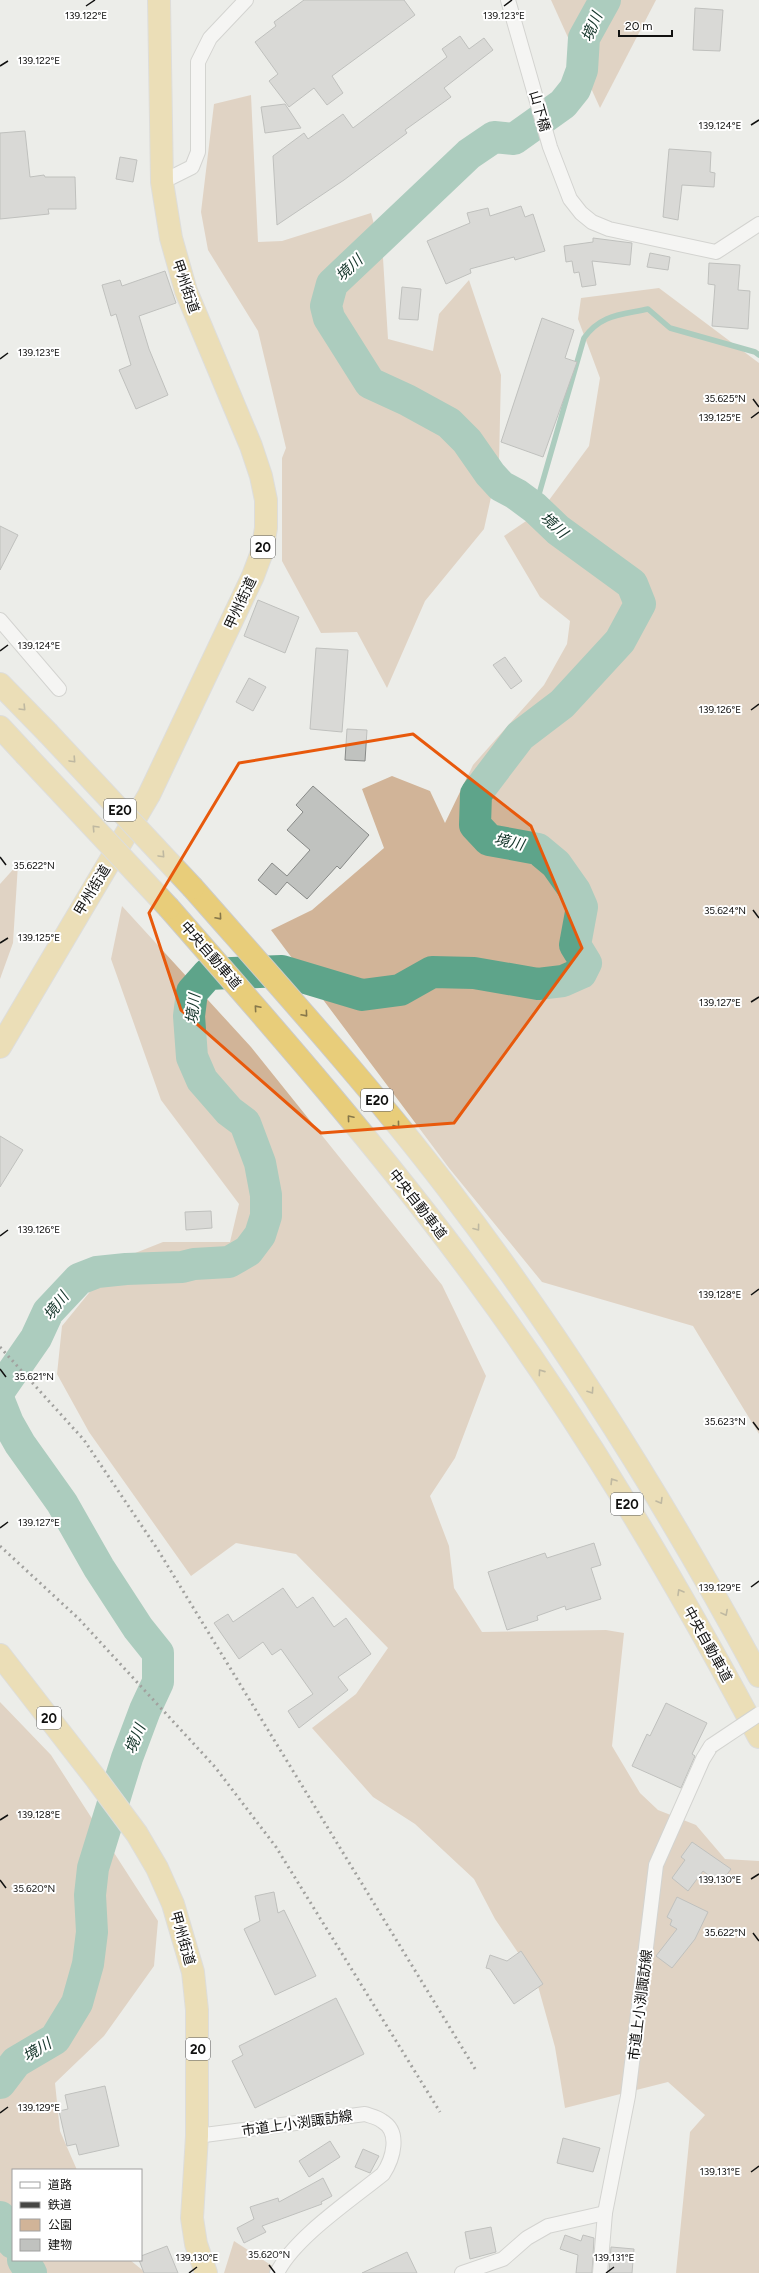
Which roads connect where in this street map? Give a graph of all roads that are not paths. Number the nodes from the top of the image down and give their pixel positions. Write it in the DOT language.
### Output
graph roads {
  1 [pos="159,0"];
  2 [pos="246,0"];
  3 [pos="508,0"];
  4 [pos="162,182"];
  5 [pos="759,224"];
  6 [pos="0,620"];
  7 [pos="0,684"];
  8 [pos="59,689"];
  9 [pos="0,728"];
  10 [pos="0,1047"];
  11 [pos="0,1655"];
  12 [pos="759,1676"];
  13 [pos="759,1714"];
  14 [pos="759,1737"];
  15 [pos="197,2136"];
  16 [pos="605,2213"];
  17 [pos="206,2273"];
  18 [pos="277,2273"];
  19 [pos="462,2273"];
  20 [pos="600,2273"];
  1 -- 4 [label="highway, 甲州街道 / 20"];
  2 -- 4 [label="street"];
  3 -- 5 [label="street, 山下橋"];
  4 -- 10 [label="highway, 甲州街道 / 20"];
  6 -- 8 [label="street"];
  7 -- 12 [label="highway, 中央自動車道 / E20, one-way, bridge"];
  14 -- 9 [label="highway, 中央自動車道 / E20, one-way, bridge"];
  11 -- 15 [label="highway, 甲州街道 / 20"];
  13 -- 16 [label="street, 市道上小渕諏訪線, bridge"];
  15 -- 17 [label="highway, 甲州街道 / 20"];
  15 -- 18 [label="street, 市道上小渕諏訪線"];
  16 -- 19 [label="street"];
  16 -- 20 [label="street, 市道上小渕諏訪線"];
}
